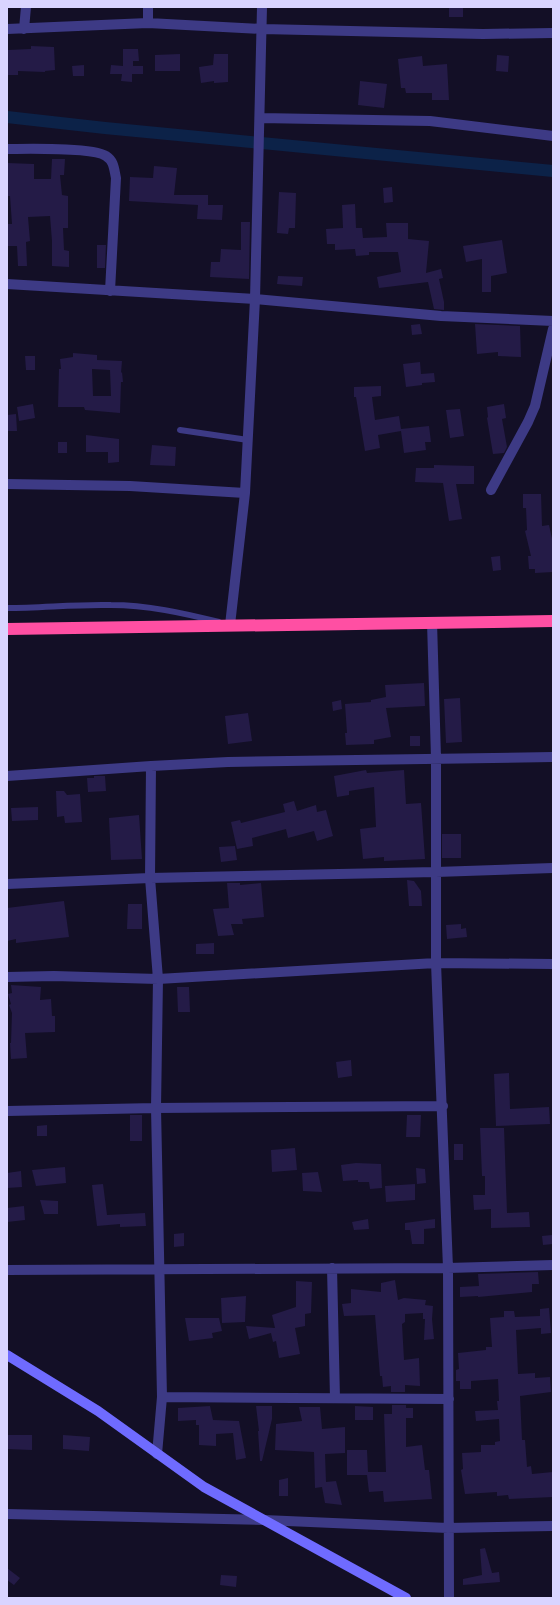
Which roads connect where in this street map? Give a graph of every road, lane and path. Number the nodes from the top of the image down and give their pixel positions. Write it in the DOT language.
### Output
graph roads {
  1 [pos="26,7"];
  2 [pos="148,7"];
  3 [pos="262,7"];
  4 [pos="148,23"];
  5 [pos="7,29"];
  6 [pos="24,29"];
  7 [pos="262,29"];
  8 [pos="553,33"];
  9 [pos="260,118"];
  10 [pos="553,136"];
  11 [pos="7,149"];
  12 [pos="7,284"];
  13 [pos="110,291"];
  14 [pos="254,299"];
  15 [pos="553,321"];
  16 [pos="553,328"];
  17 [pos="180,430"];
  18 [pos="248,440"];
  19 [pos="7,484"];
  20 [pos="491,490"];
  21 [pos="245,493"];
  22 [pos="7,608"];
  23 [pos="553,621"];
  24 [pos="432,622"];
  25 [pos="230,625"];
  26 [pos="7,629"];
  27 [pos="553,757"];
  28 [pos="436,758"];
  29 [pos="151,766"];
  30 [pos="7,776"];
  31 [pos="553,868"];
  32 [pos="436,872"];
  33 [pos="150,878"];
  34 [pos="7,884"];
  35 [pos="436,963"];
  36 [pos="553,964"];
  37 [pos="7,977"];
  38 [pos="158,979"];
  39 [pos="442,1106"];
  40 [pos="156,1108"];
  41 [pos="7,1111"];
  42 [pos="553,1265"];
  43 [pos="160,1268"];
  44 [pos="332,1268"];
  45 [pos="448,1268"];
  46 [pos="7,1270"];
  47 [pos="7,1355"];
  48 [pos="162,1398"];
  49 [pos="335,1398"];
  50 [pos="449,1399"];
  51 [pos="157,1454"];
  52 [pos="7,1514"];
  53 [pos="264,1520"];
  54 [pos="553,1526"];
  55 [pos="448,1528"];
  56 [pos="406,1598"];
  57 [pos="449,1598"];
  1 -- 6 [label="street"];
  2 -- 4 [label="street"];
  3 -- 7 [label="street"];
  4 -- 6 [label="street"];
  4 -- 7 [label="street"];
  5 -- 6 [label="street"];
  7 -- 8 [label="street"];
  7 -- 9 [label="street"];
  9 -- 10 [label="street"];
  9 -- 14 [label="street"];
  11 -- 13 [label="street"];
  12 -- 13 [label="street"];
  13 -- 14 [label="street"];
  14 -- 15 [label="street"];
  14 -- 18 [label="street"];
  16 -- 20 [label="street"];
  17 -- 18 [label="lane"];
  18 -- 21 [label="street"];
  19 -- 21 [label="street"];
  21 -- 25 [label="street"];
  22 -- 25 [label="lane"];
  23 -- 24 [label="highway"];
  24 -- 25 [label="highway"];
  24 -- 28 [label="street"];
  25 -- 26 [label="highway"];
  27 -- 28 [label="street"];
  28 -- 29 [label="street"];
  28 -- 32 [label="street"];
  29 -- 30 [label="street"];
  29 -- 33 [label="street"];
  31 -- 32 [label="street"];
  32 -- 33 [label="street"];
  32 -- 35 [label="street"];
  33 -- 34 [label="street"];
  33 -- 38 [label="street"];
  35 -- 36 [label="street"];
  35 -- 38 [label="street"];
  35 -- 39 [label="street"];
  37 -- 38 [label="street"];
  38 -- 40 [label="street"];
  39 -- 40 [label="street"];
  39 -- 45 [label="street"];
  40 -- 41 [label="street"];
  40 -- 43 [label="street"];
  42 -- 45 [label="street"];
  43 -- 44 [label="street"];
  43 -- 46 [label="street"];
  43 -- 48 [label="street"];
  44 -- 45 [label="street"];
  44 -- 49 [label="street"];
  45 -- 50 [label="street"];
  47 -- 51 [label="street"];
  48 -- 49 [label="street"];
  48 -- 51 [label="street"];
  49 -- 50 [label="street"];
  50 -- 55 [label="street"];
  51 -- 53 [label="street"];
  52 -- 53 [label="street"];
  53 -- 55 [label="street"];
  53 -- 56 [label="street"];
  54 -- 55 [label="street"];
  55 -- 57 [label="street"];
}
